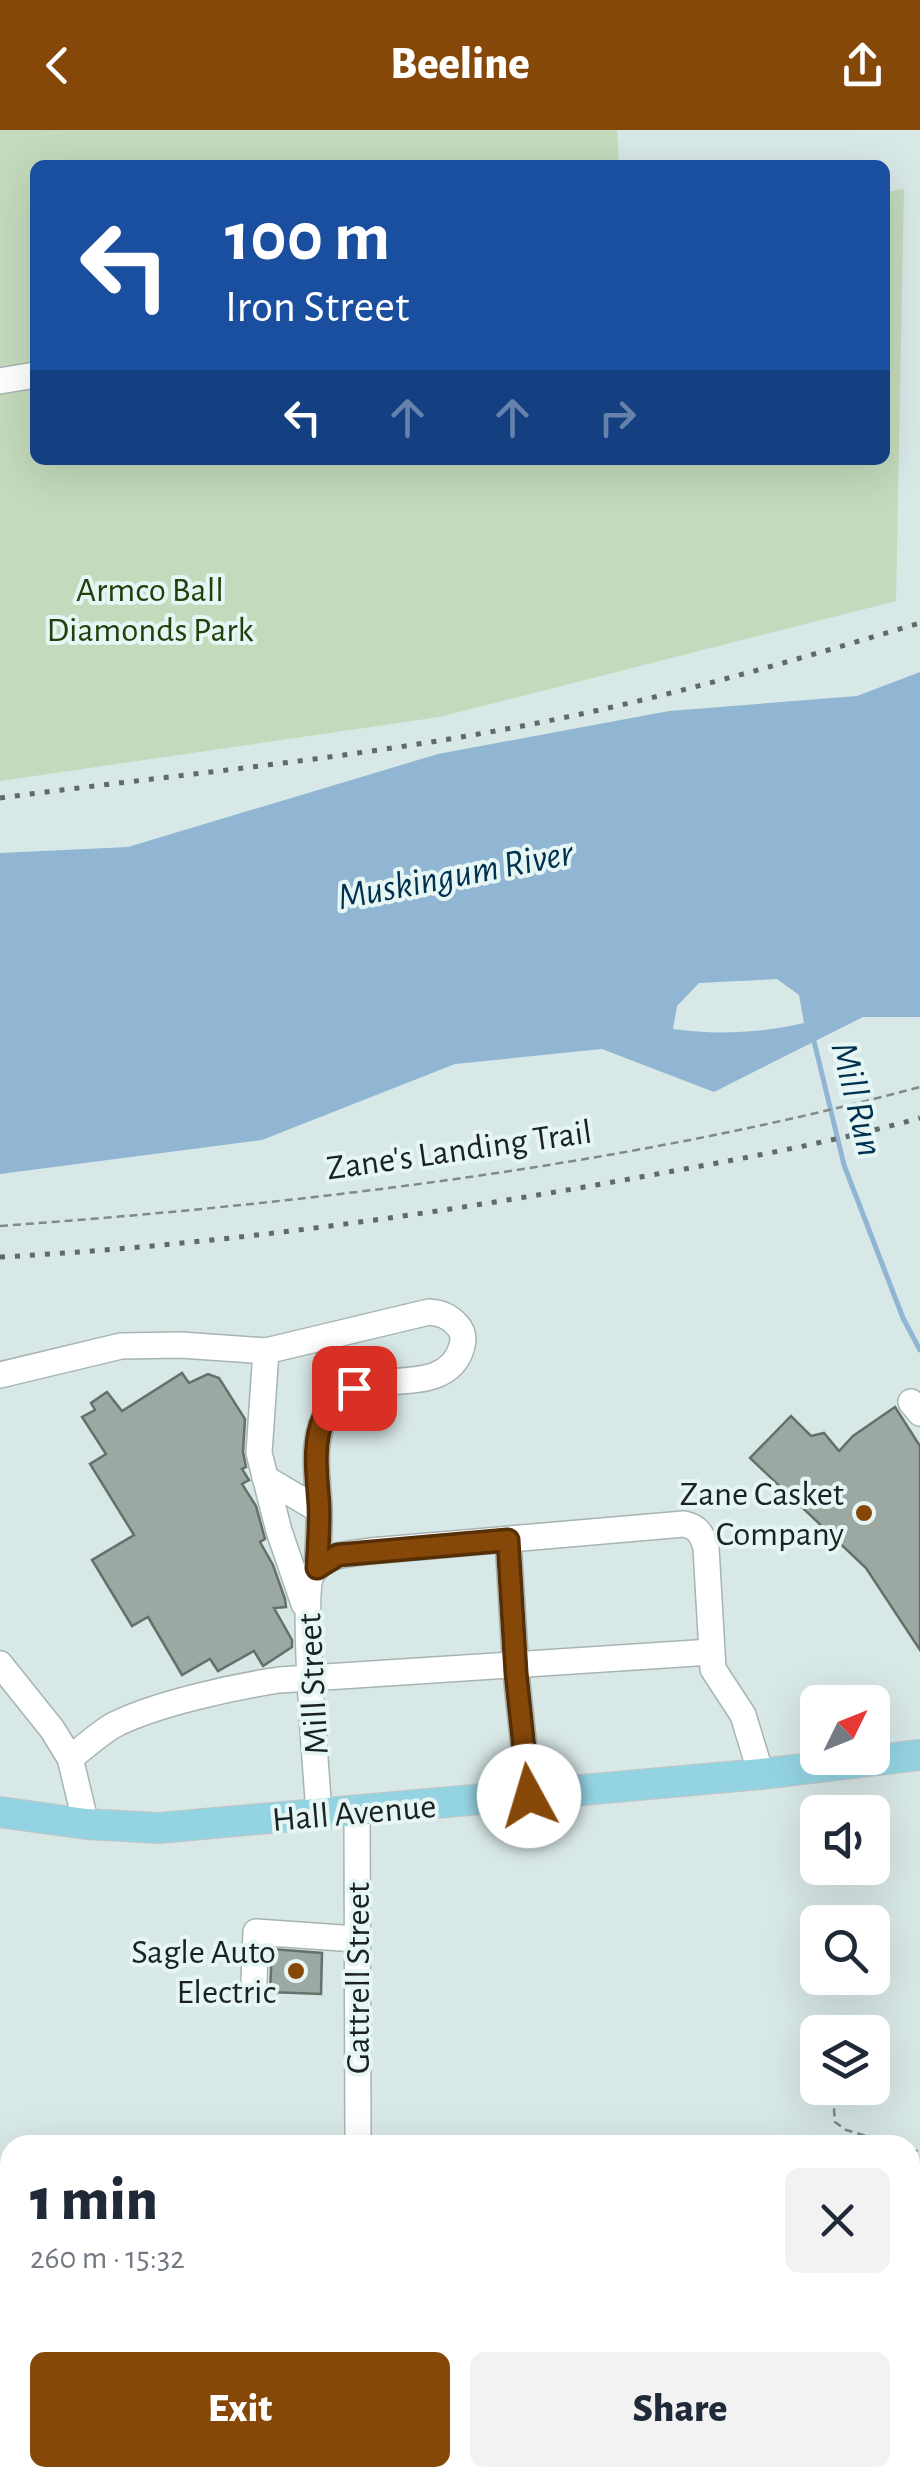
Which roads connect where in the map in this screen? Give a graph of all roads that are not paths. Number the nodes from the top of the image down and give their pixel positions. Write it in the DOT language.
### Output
graph roads {
  1 [pos="30,375"];
  2 [pos="0,381"];
  3 [pos="266,1351"];
  4 [pos="0,1374"];
  5 [pos="265,1478"];
  6 [pos="319,1510"];
  7 [pos="508,1540"];
  8 [pos="321,1564"];
  9 [pos="307,1613"];
  10 [pos="710,1652"];
  11 [pos="516,1663"];
  12 [pos="0,1664"];
  13 [pos="311,1679"];
  14 [pos="70,1758"];
  15 [pos="917,1758"];
  16 [pos="760,1774"];
  17 [pos="529,1796"];
  18 [pos="357,1811"];
  19 [pos="0,1812"];
  20 [pos="319,1814"];
  21 [pos="86,1824"];
  22 [pos="356,1939"];
  23 [pos="254,1980"];
  24 [pos="358,2135"];
  1 -- 2 [label="street"];
  3 -- 4 [label="street"];
  3 -- 5 [label="street"];
  3 -- 6 [label="street, Mill Street"];
  5 -- 6 [label="street"];
  5 -- 9 [label="street"];
  6 -- 8 [label="street, Mill Street"];
  7 -- 8 [label="street"];
  7 -- 10 [label="street"];
  7 -- 11 [label="street"];
  8 -- 9 [label="street, Mill Street"];
  9 -- 13 [label="street, Mill Street"];
  10 -- 11 [label="street"];
  10 -- 16 [label="street"];
  11 -- 13 [label="street"];
  11 -- 17 [label="street"];
  12 -- 14 [label="street"];
  13 -- 14 [label="street"];
  13 -- 20 [label="street, Mill Street"];
  14 -- 21 [label="street"];
  15 -- 16 [label="main road, Hall Avenue"];
  16 -- 17 [label="main road, Hall Avenue"];
  17 -- 18 [label="main road, Hall Avenue"];
  18 -- 20 [label="main road, Hall Avenue"];
  18 -- 22 [label="street, Gattrell Street"];
  19 -- 21 [label="main road, Hall Avenue"];
  20 -- 21 [label="main road, Hall Avenue"];
  22 -- 23 [label="street"];
  22 -- 24 [label="street, Gattrell Street"];
}
